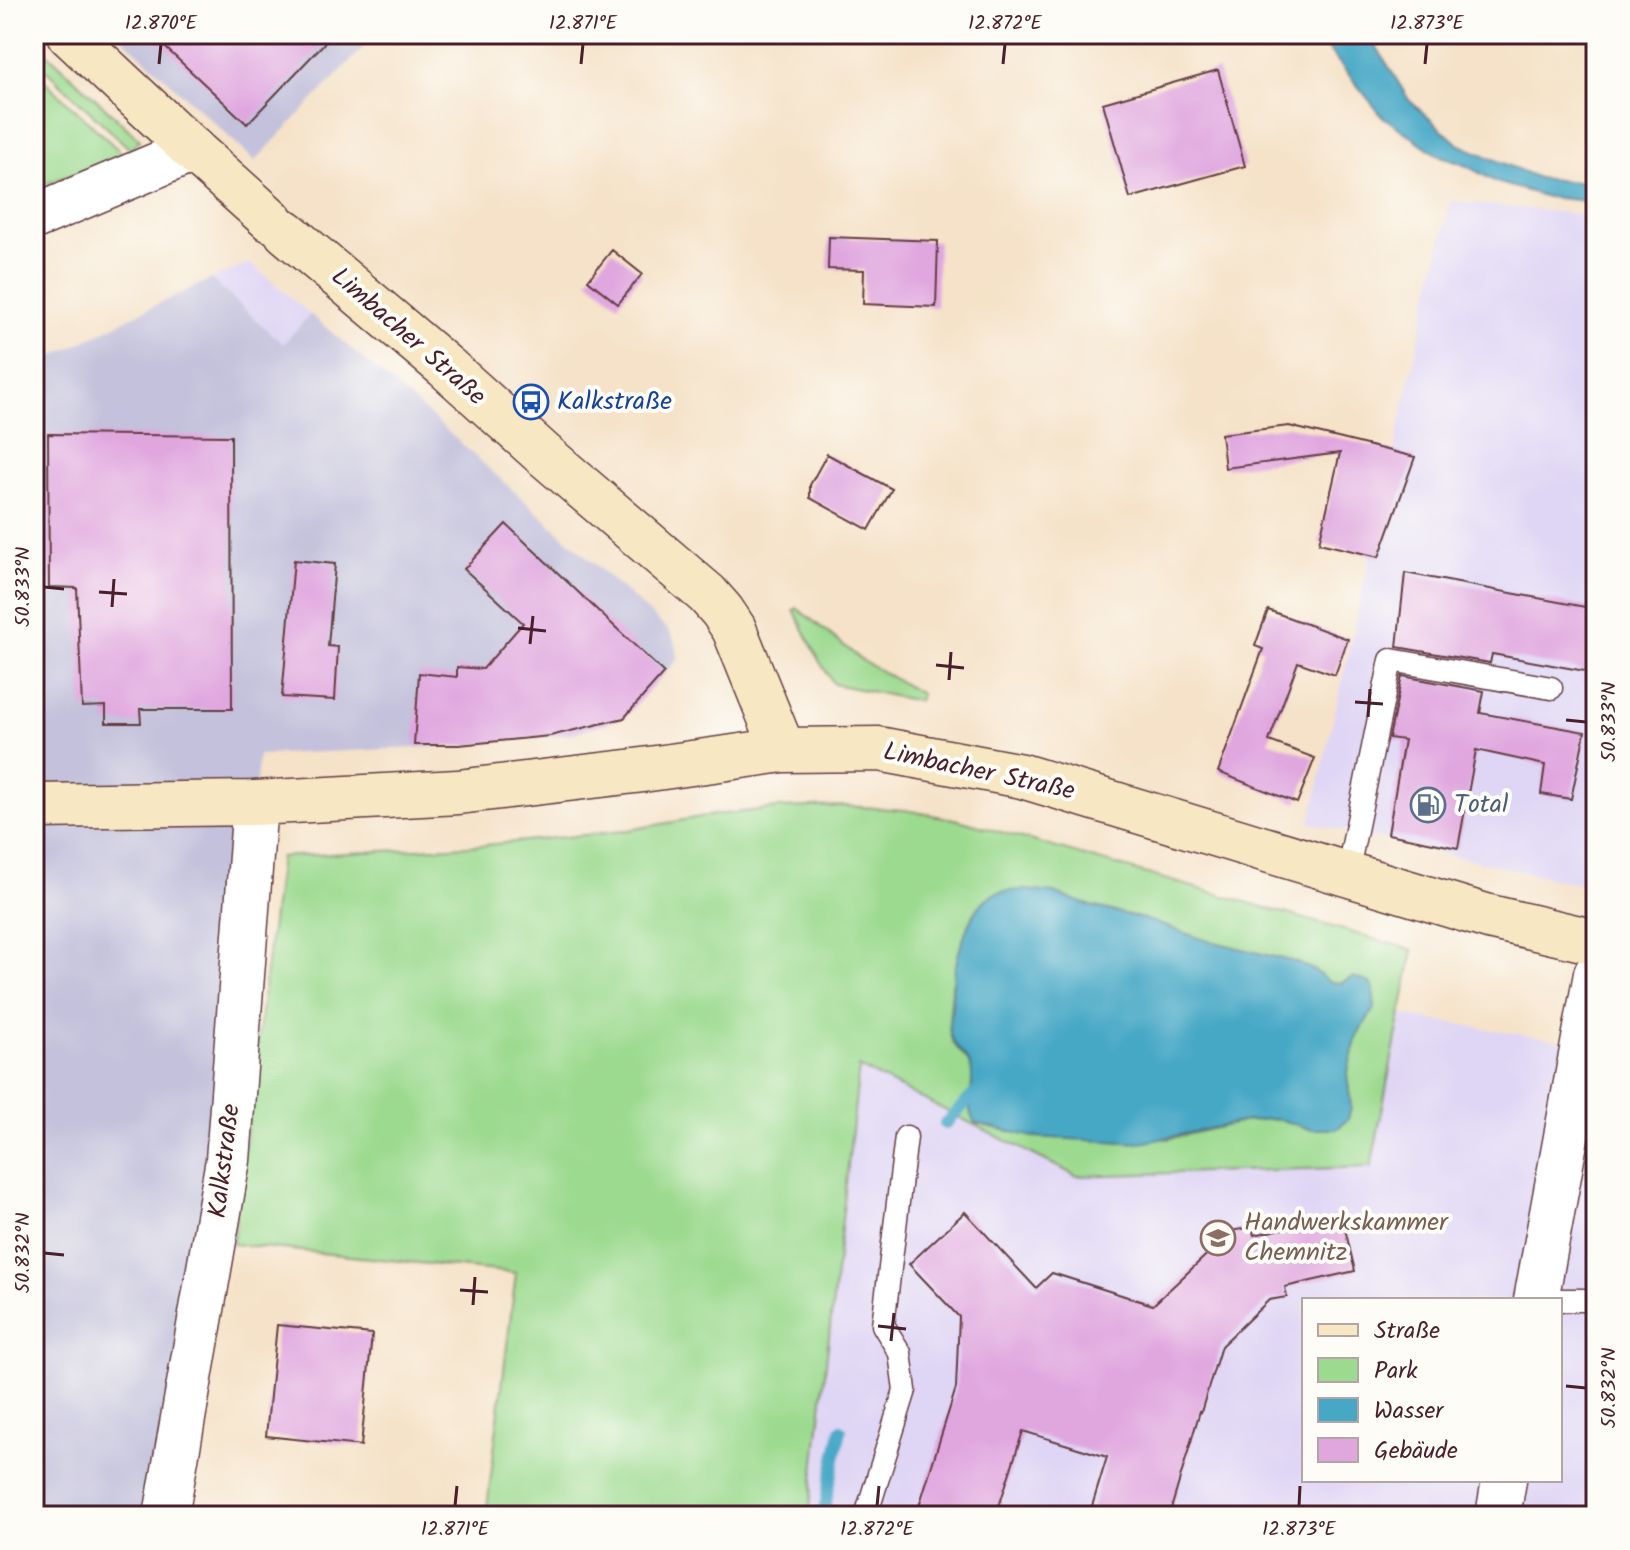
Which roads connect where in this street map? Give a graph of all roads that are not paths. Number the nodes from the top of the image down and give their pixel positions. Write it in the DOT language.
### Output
graph roads {
  1 [pos="69,34"];
  2 [pos="193,150"];
  3 [pos="34,217"];
  4 [pos="1551,688"];
  5 [pos="783,750"];
  6 [pos="255,803"];
  7 [pos="34,806"];
  8 [pos="1347,874"];
  9 [pos="1596,942"];
  10 [pos="1596,974"];
  11 [pos="906,1137"];
  12 [pos="1536,1298"];
  13 [pos="1562,1300"];
  14 [pos="1596,1300"];
  15 [pos="1504,1482"];
  16 [pos="166,1516"];
  17 [pos="866,1516"];
  18 [pos="1498,1516"];
  1 -- 2 [label="main road, Limbacher Straße"];
  2 -- 3 [label="street"];
  2 -- 5 [label="main road, Limbacher Straße"];
  4 -- 8 [label="lane"];
  5 -- 6 [label="main road"];
  5 -- 8 [label="main road, Limbacher Straße"];
  6 -- 7 [label="main road"];
  6 -- 16 [label="street, Kalkstraße"];
  8 -- 9 [label="main road, Limbacher Straße"];
  10 -- 12 [label="street"];
  11 -- 17 [label="lane"];
  13 -- 14 [label="lane"];
  15 -- 18 [label="street"];
}
